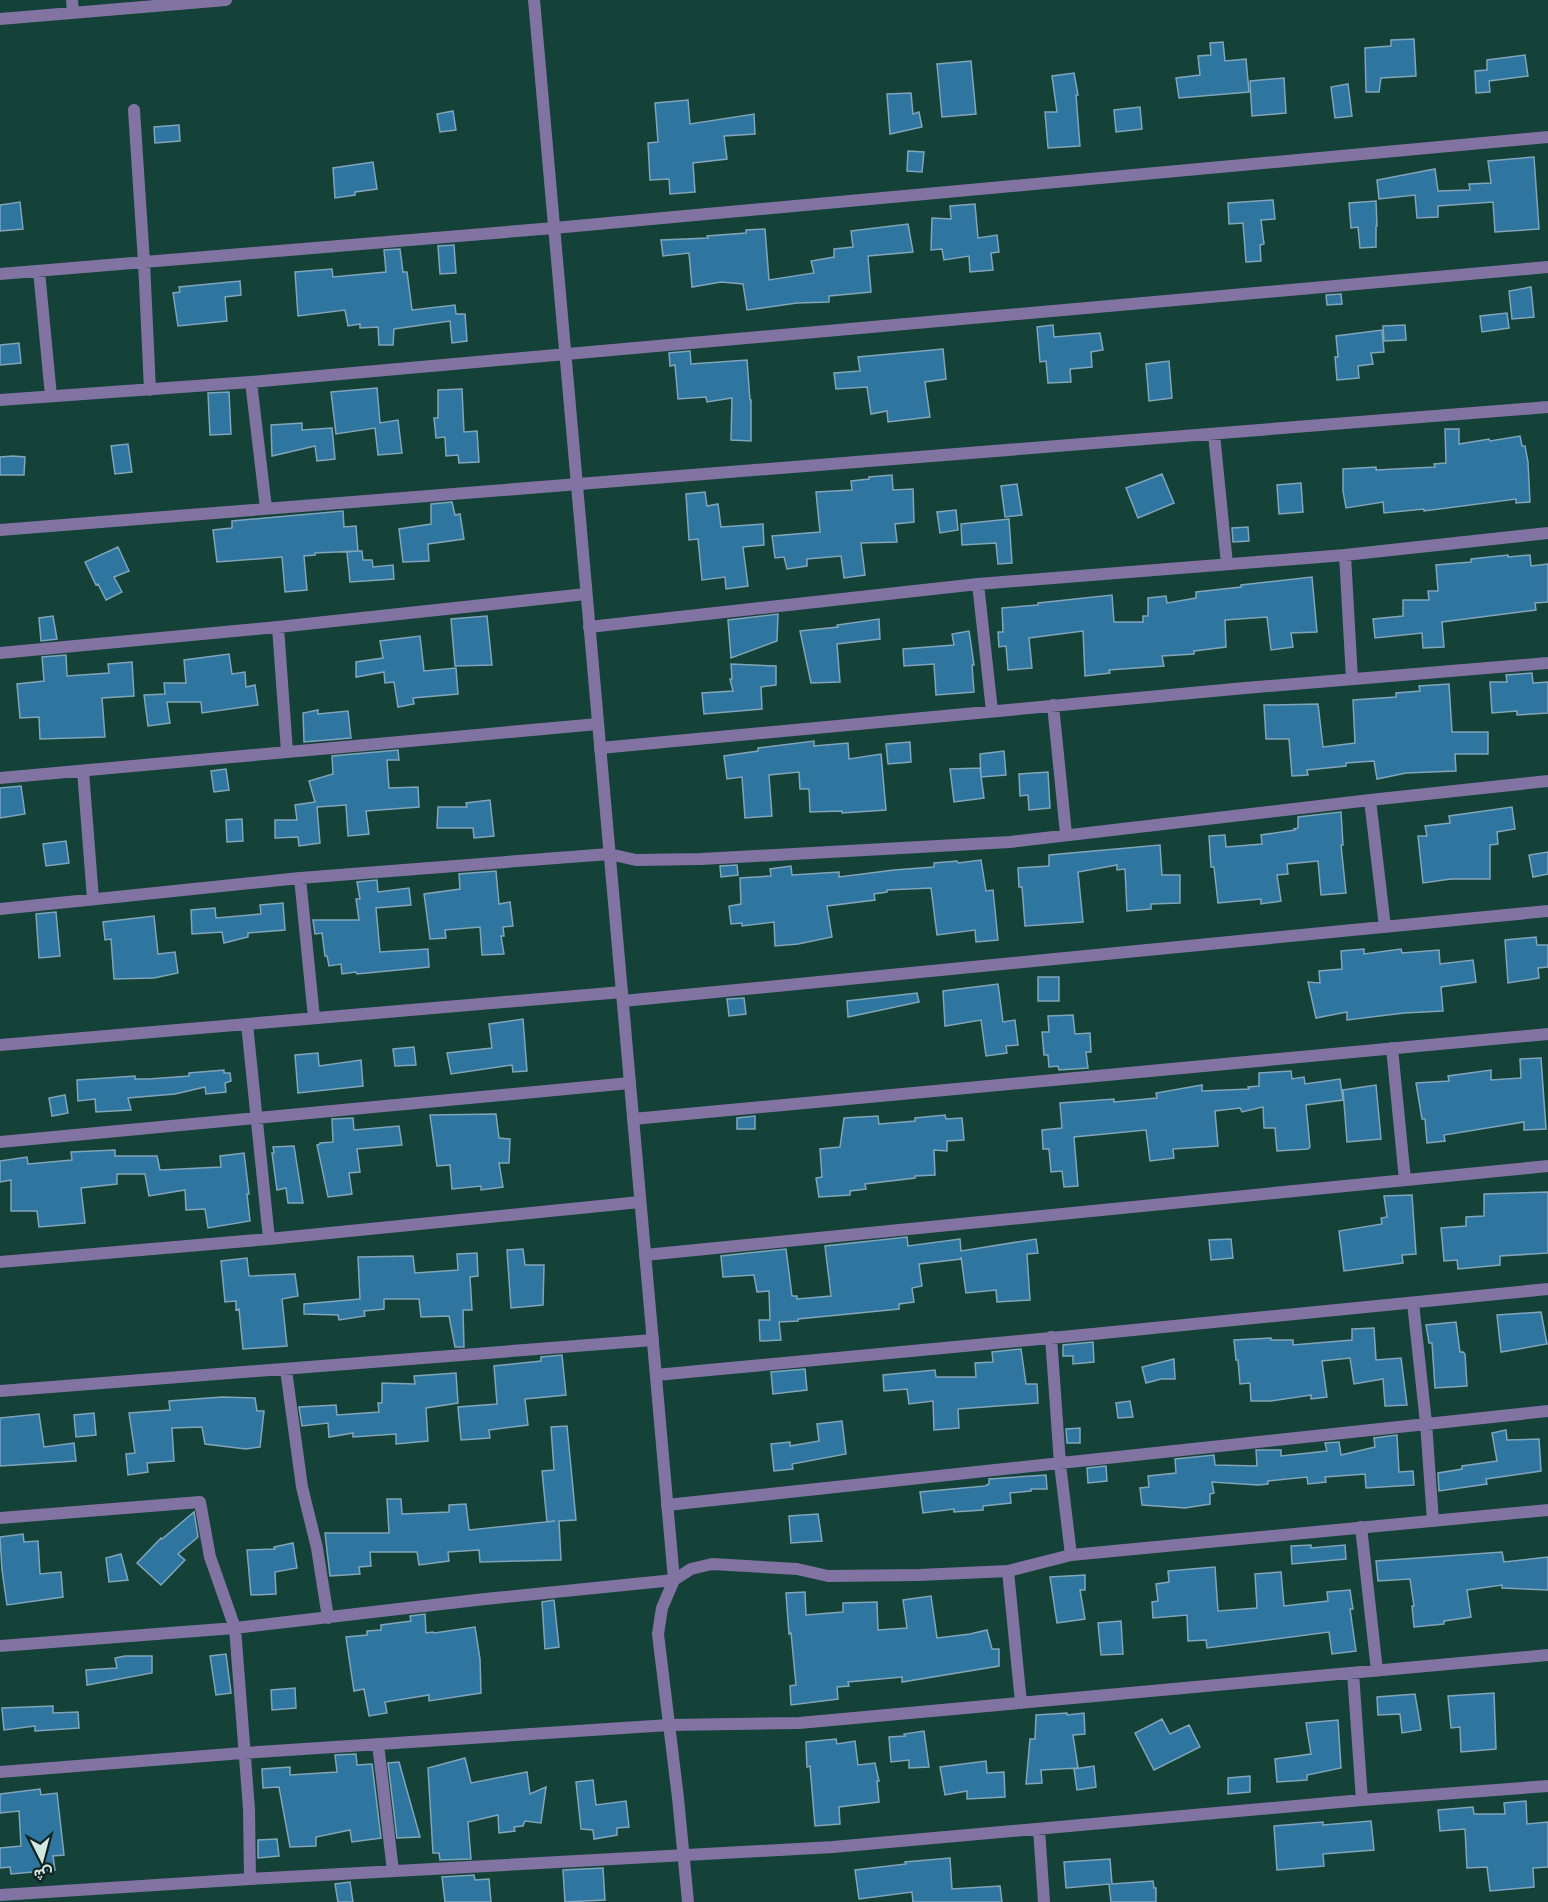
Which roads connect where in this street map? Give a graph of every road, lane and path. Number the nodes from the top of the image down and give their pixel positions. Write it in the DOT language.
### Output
graph roads {
  1 [pos="72,0"];
  2 [pos="226,0"];
  3 [pos="534,0"];
  4 [pos="180,2"];
  5 [pos="73,13"];
  6 [pos="0,19"];
  7 [pos="134,110"];
  8 [pos="1548,137"];
  9 [pos="554,228"];
  10 [pos="144,262"];
  11 [pos="1548,267"];
  12 [pos="39,271"];
  13 [pos="0,274"];
  14 [pos="565,354"];
  15 [pos="250,382"];
  16 [pos="150,390"];
  17 [pos="51,396"];
  18 [pos="0,400"];
  19 [pos="1548,407"];
  20 [pos="1214,434"];
  21 [pos="577,484"];
  22 [pos="266,508"];
  23 [pos="0,530"];
  24 [pos="1548,533"];
  25 [pos="1345,555"];
  26 [pos="1227,564"];
  27 [pos="978,584"];
  28 [pos="586,594"];
  29 [pos="278,627"];
  30 [pos="589,627"];
  31 [pos="0,652"];
  32 [pos="1548,663"];
  33 [pos="1352,679"];
  34 [pos="1053,705"];
  35 [pos="992,711"];
  36 [pos="598,724"];
  37 [pos="600,748"];
  38 [pos="287,752"];
  39 [pos="82,771"];
  40 [pos="0,778"];
  41 [pos="1548,781"];
  42 [pos="1370,800"];
  43 [pos="1066,834"];
  44 [pos="609,854"];
  45 [pos="300,878"];
  46 [pos="93,899"];
  47 [pos="0,909"];
  48 [pos="1548,911"];
  49 [pos="1385,927"];
  50 [pos="622,997"];
  51 [pos="314,1018"];
  52 [pos="247,1024"];
  53 [pos="1548,1034"];
  54 [pos="0,1045"];
  55 [pos="1392,1048"];
  56 [pos="630,1083"];
  57 [pos="257,1118"];
  58 [pos="633,1119"];
  59 [pos="0,1142"];
  60 [pos="1548,1166"];
  61 [pos="1405,1180"];
  62 [pos="640,1202"];
  63 [pos="269,1239"];
  64 [pos="645,1255"];
  65 [pos="0,1262"];
  66 [pos="1548,1289"];
  67 [pos="1413,1303"];
  68 [pos="1051,1337"];
  69 [pos="653,1340"];
  70 [pos="286,1370"];
  71 [pos="656,1375"];
  72 [pos="0,1391"];
  73 [pos="1548,1411"];
  74 [pos="1426,1423"];
  75 [pos="1060,1464"];
  76 [pos="667,1505"];
  77 [pos="1548,1510"];
  78 [pos="0,1518"];
  79 [pos="1433,1521"];
  80 [pos="1361,1527"];
  81 [pos="1071,1556"];
  82 [pos="1008,1571"];
  83 [pos="674,1580"];
  84 [pos="328,1618"];
  85 [pos="235,1628"];
  86 [pos="0,1646"];
  87 [pos="1548,1655"];
  88 [pos="1377,1671"];
  89 [pos="1353,1673"];
  90 [pos="1021,1703"];
  91 [pos="669,1725"];
  92 [pos="378,1744"];
  93 [pos="243,1753"];
  94 [pos="0,1772"];
  95 [pos="1548,1786"];
  96 [pos="1362,1800"];
  97 [pos="1039,1829"];
  98 [pos="684,1855"];
  99 [pos="393,1871"];
  100 [pos="250,1879"];
  101 [pos="0,1895"];
  102 [pos="688,1902"];
  103 [pos="1044,1902"];
  1 -- 5 [label="street"];
  2 -- 4 [label="street"];
  3 -- 9 [label="street"];
  4 -- 5 [label="street"];
  5 -- 6 [label="street"];
  7 -- 10 [label="street"];
  8 -- 9 [label="street"];
  9 -- 10 [label="street"];
  9 -- 14 [label="street"];
  10 -- 12 [label="street"];
  10 -- 16 [label="street"];
  11 -- 14 [label="street"];
  12 -- 13 [label="street"];
  12 -- 17 [label="street"];
  14 -- 15 [label="street"];
  14 -- 21 [label="street"];
  15 -- 16 [label="street"];
  15 -- 22 [label="street"];
  16 -- 17 [label="street"];
  17 -- 18 [label="street"];
  19 -- 20 [label="street"];
  20 -- 21 [label="street"];
  20 -- 26 [label="street"];
  21 -- 22 [label="street"];
  21 -- 28 [label="street"];
  22 -- 23 [label="street"];
  24 -- 25 [label="street"];
  25 -- 26 [label="street"];
  25 -- 33 [label="street"];
  26 -- 27 [label="street"];
  27 -- 30 [label="street"];
  27 -- 35 [label="street"];
  28 -- 29 [label="street"];
  28 -- 30 [label="street"];
  29 -- 31 [label="street"];
  29 -- 38 [label="street"];
  30 -- 36 [label="street"];
  32 -- 33 [label="street"];
  33 -- 34 [label="street"];
  34 -- 35 [label="street"];
  34 -- 43 [label="street"];
  35 -- 37 [label="street"];
  36 -- 37 [label="street"];
  36 -- 38 [label="street"];
  37 -- 44 [label="street"];
  38 -- 39 [label="street"];
  39 -- 40 [label="street"];
  39 -- 46 [label="street"];
  41 -- 42 [label="street"];
  42 -- 43 [label="street"];
  42 -- 49 [label="street"];
  43 -- 44 [label="street"];
  44 -- 45 [label="street"];
  44 -- 50 [label="street"];
  45 -- 46 [label="street"];
  45 -- 51 [label="street"];
  46 -- 47 [label="street"];
  48 -- 49 [label="street"];
  49 -- 50 [label="street"];
  50 -- 51 [label="street"];
  50 -- 56 [label="street"];
  51 -- 52 [label="street"];
  52 -- 54 [label="street"];
  52 -- 57 [label="street"];
  53 -- 55 [label="street"];
  55 -- 58 [label="street"];
  55 -- 61 [label="street"];
  56 -- 57 [label="street"];
  56 -- 58 [label="street"];
  57 -- 59 [label="street"];
  57 -- 63 [label="street"];
  58 -- 62 [label="street"];
  60 -- 61 [label="street"];
  61 -- 64 [label="street"];
  62 -- 63 [label="street"];
  62 -- 64 [label="street"];
  63 -- 65 [label="street"];
  64 -- 69 [label="street"];
  66 -- 67 [label="street"];
  67 -- 68 [label="street"];
  67 -- 74 [label="street"];
  68 -- 71 [label="street"];
  68 -- 75 [label="street"];
  69 -- 70 [label="street"];
  69 -- 71 [label="street"];
  70 -- 72 [label="street"];
  70 -- 84 [label="street"];
  71 -- 76 [label="street"];
  73 -- 74 [label="street"];
  74 -- 75 [label="street"];
  74 -- 79 [label="street"];
  75 -- 76 [label="street"];
  75 -- 81 [label="street"];
  76 -- 83 [label="street"];
  77 -- 79 [label="street"];
  78 -- 85 [label="street"];
  79 -- 80 [label="street"];
  80 -- 81 [label="street"];
  80 -- 88 [label="street"];
  81 -- 82 [label="street"];
  82 -- 83 [label="street"];
  82 -- 90 [label="street"];
  83 -- 84 [label="street"];
  83 -- 91 [label="street"];
  84 -- 85 [label="street"];
  85 -- 86 [label="street"];
  85 -- 93 [label="street"];
  87 -- 88 [label="street"];
  88 -- 89 [label="street"];
  89 -- 90 [label="street"];
  89 -- 96 [label="street"];
  90 -- 91 [label="street"];
  91 -- 92 [label="street"];
  91 -- 98 [label="street"];
  92 -- 93 [label="street"];
  92 -- 99 [label="street"];
  93 -- 94 [label="street"];
  93 -- 100 [label="street"];
  95 -- 96 [label="street"];
  96 -- 97 [label="street"];
  97 -- 98 [label="street"];
  97 -- 103 [label="street"];
  98 -- 99 [label="street"];
  98 -- 102 [label="street"];
  99 -- 100 [label="street"];
  100 -- 101 [label="street"];
}
